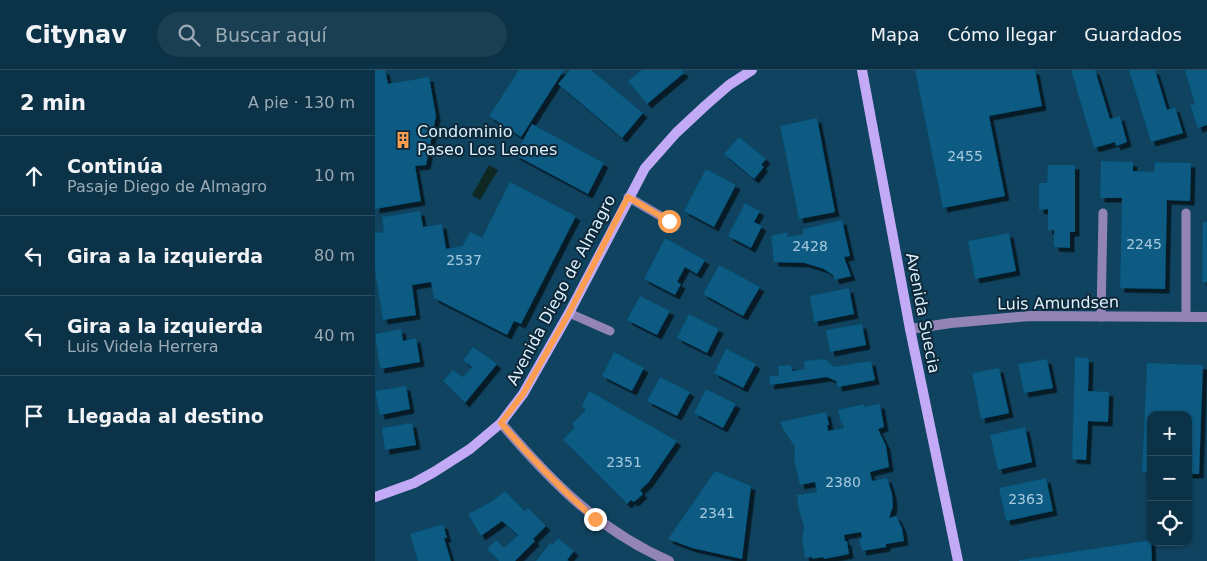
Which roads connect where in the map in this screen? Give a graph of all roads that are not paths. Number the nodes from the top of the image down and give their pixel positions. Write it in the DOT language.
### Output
graph roads {
  1 [pos="752,70"];
  2 [pos="862,70"];
  3 [pos="628,197"];
  4 [pos="1103,213"];
  5 [pos="1186,214"];
  6 [pos="669,221"];
  7 [pos="569,313"];
  8 [pos="1101,317"];
  9 [pos="1185,317"];
  10 [pos="1207,317"];
  11 [pos="910,329"];
  12 [pos="610,331"];
  13 [pos="501,423"];
  14 [pos="375,497"];
  15 [pos="669,561"];
  16 [pos="958,561"];
  1 -- 3 [label="street, Avenida Diego de Almagro"];
  2 -- 11 [label="street, Avenida Suecia"];
  3 -- 6 [label="lane"];
  3 -- 7 [label="street, Avenida Diego de Almagro"];
  4 -- 8 [label="lane"];
  5 -- 9 [label="lane"];
  7 -- 12 [label="lane"];
  7 -- 13 [label="street, Avenida Diego de Almagro"];
  8 -- 9 [label="street, Luis Amundsen"];
  8 -- 11 [label="street, Luis Amundsen"];
  9 -- 10 [label="street, Luis Amundsen"];
  11 -- 16 [label="street, Avenida Suecia"];
  13 -- 14 [label="street, Avenida Diego de Almagro"];
  13 -- 15 [label="street"];
}
